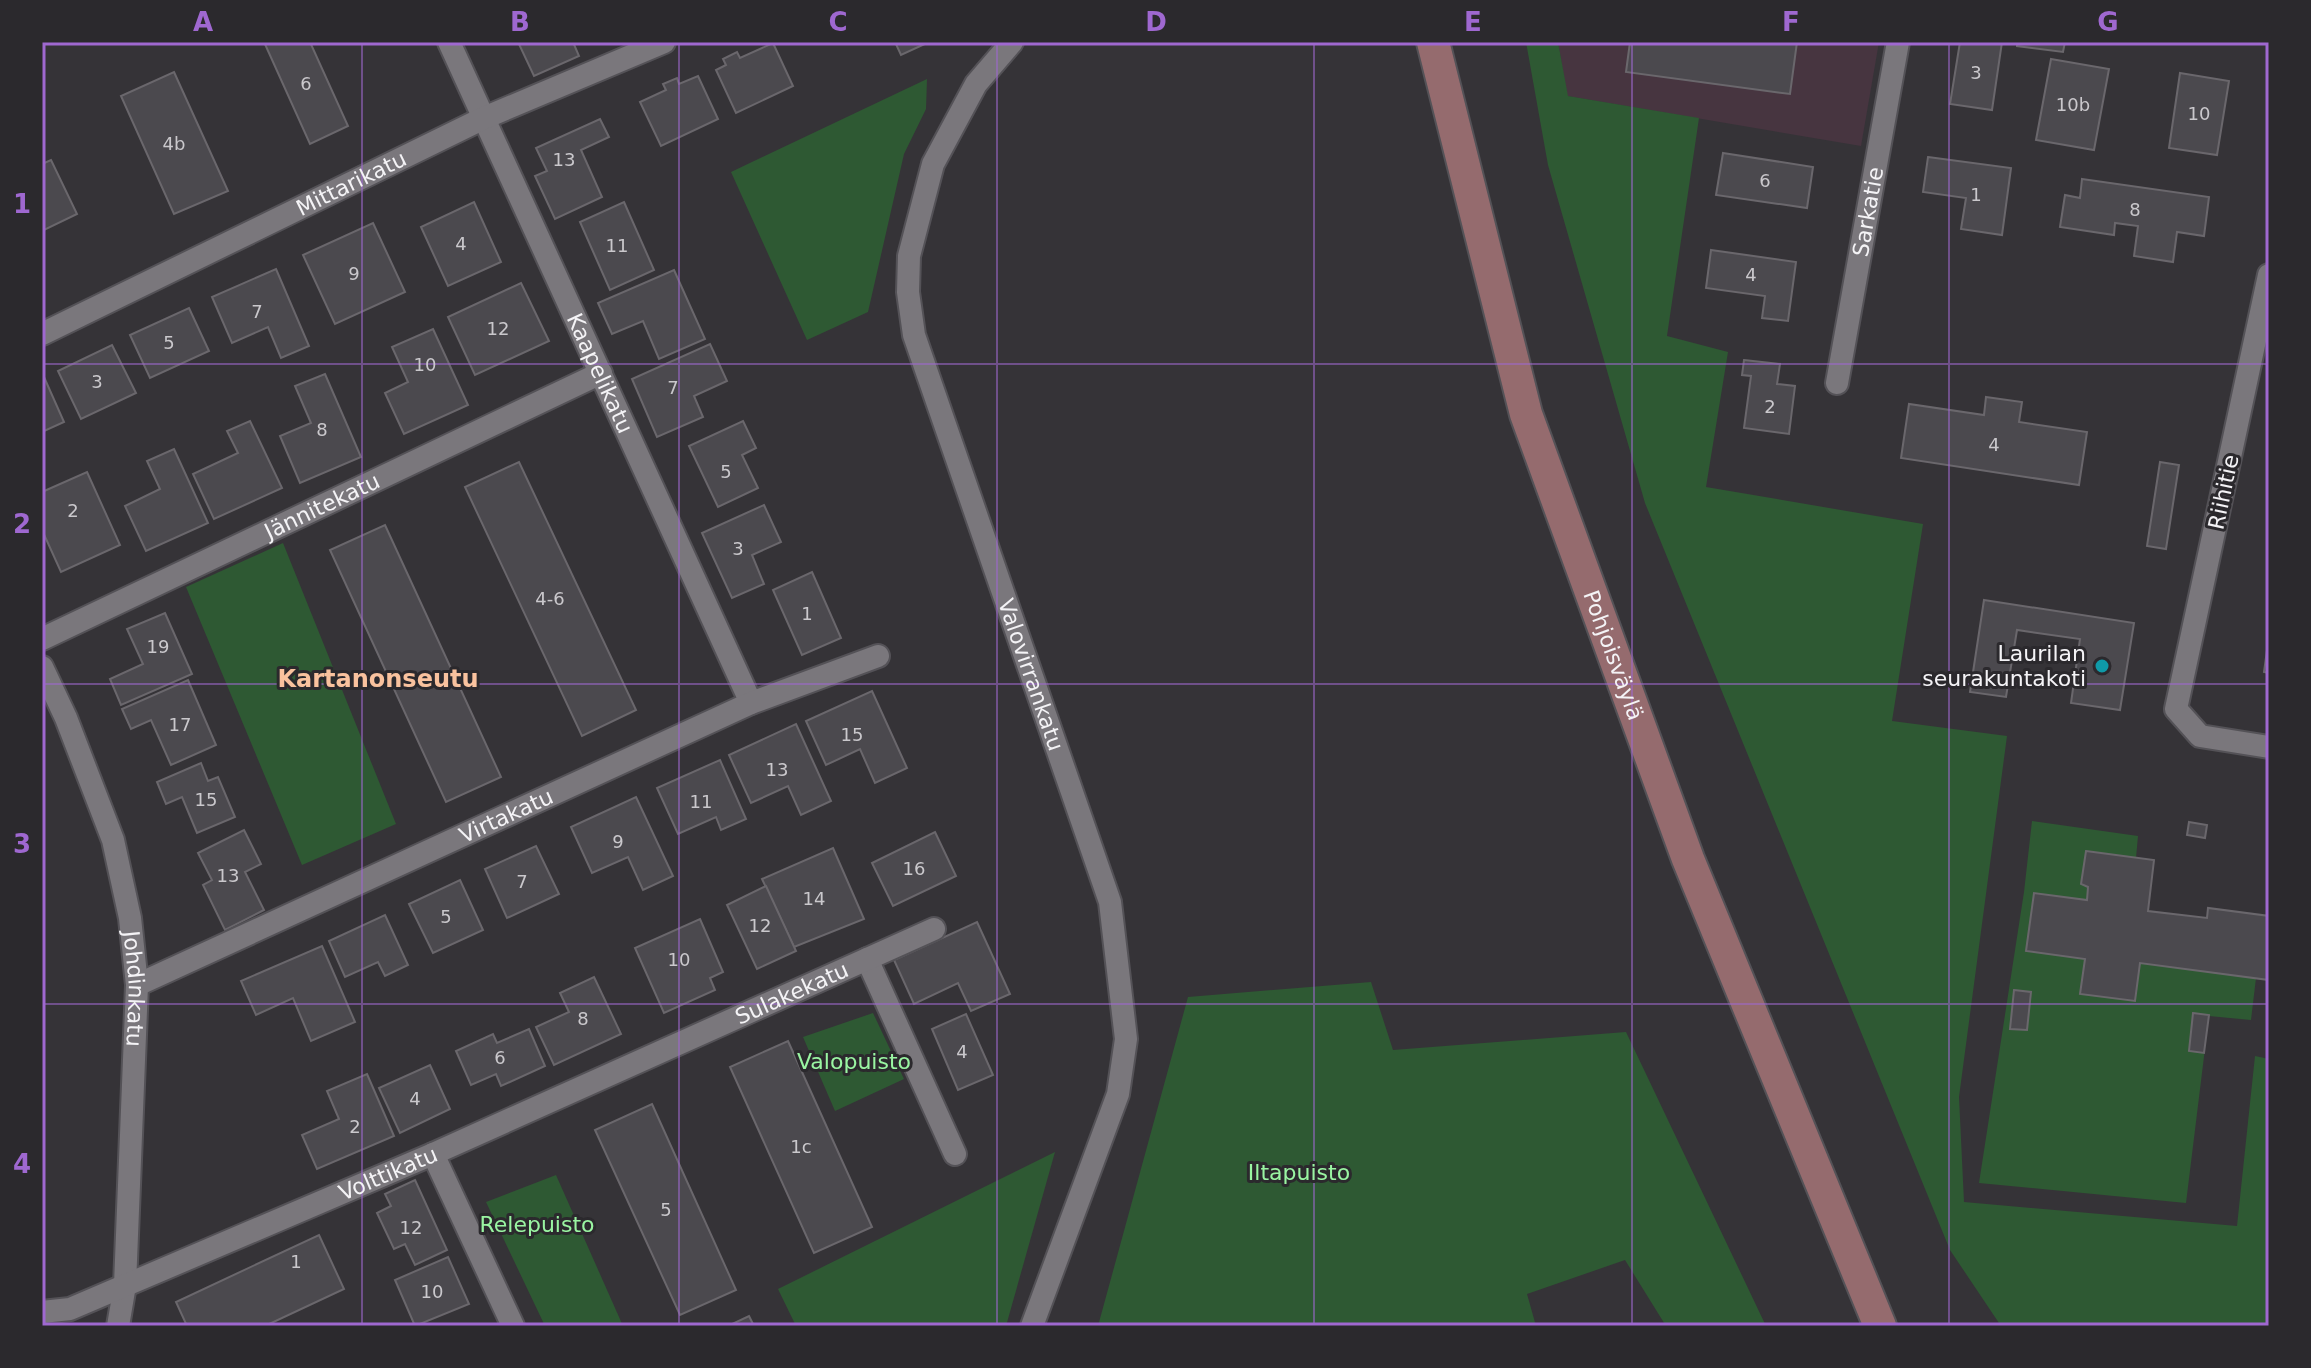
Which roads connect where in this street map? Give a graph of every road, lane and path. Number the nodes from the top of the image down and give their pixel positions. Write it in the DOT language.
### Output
graph roads {
  1 [pos="449,42"];
  2 [pos="664,42"];
  3 [pos="1012,42"];
  4 [pos="1433,42"];
  5 [pos="1898,42"];
  6 [pos="484,118"];
  7 [pos="2269,275"];
  8 [pos="42,334"];
  9 [pos="601,373"];
  10 [pos="1837,383"];
  11 [pos="42,639"];
  12 [pos="878,656"];
  13 [pos="42,667"];
  14 [pos="751,703"];
  15 [pos="2269,747"];
  16 [pos="934,929"];
  17 [pos="867,959"];
  18 [pos="137,985"];
  19 [pos="651,1057"];
  20 [pos="433,1154"];
  21 [pos="955,1154"];
  22 [pos="1851,1251"];
  23 [pos="125,1285"];
  24 [pos="42,1312"];
  25 [pos="118,1326"];
  26 [pos="513,1326"];
  27 [pos="1032,1326"];
  28 [pos="1880,1326"];
  29 [pos="1902,1326"];
  1 -- 6 [label="street, Kaapelikatu"];
  2 -- 6 [label="street, Mittarikatu"];
  3 -- 27 [label="street, Valovirrankatu"];
  4 -- 22 [label="main road, Pohjoisväylä"];
  5 -- 10 [label="street, Sarkatie"];
  6 -- 8 [label="street, Mittarikatu"];
  6 -- 9 [label="street, Kaapelikatu"];
  7 -- 15 [label="street, Riihitie"];
  9 -- 11 [label="street, Jännitekatu"];
  9 -- 14 [label="street, Kaapelikatu"];
  12 -- 14 [label="street, Virtakatu"];
  13 -- 18 [label="street, Johdinkatu"];
  14 -- 18 [label="street, Virtakatu"];
  16 -- 17 [label="street, Sulakekatu"];
  17 -- 19 [label="street, Sulakekatu"];
  17 -- 21 [label="street"];
  18 -- 23 [label="street, Johdinkatu"];
  19 -- 20 [label="street, Volttikatu"];
  20 -- 23 [label="street, Volttikatu"];
  20 -- 26 [label="street"];
  22 -- 28 [label="main road, Pohjoisväylä"];
  22 -- 29 [label="main road, Pohjoisväylä"];
  23 -- 24 [label="street, Volttikatu"];
  23 -- 25 [label="street, Johdinkatu"];
}
